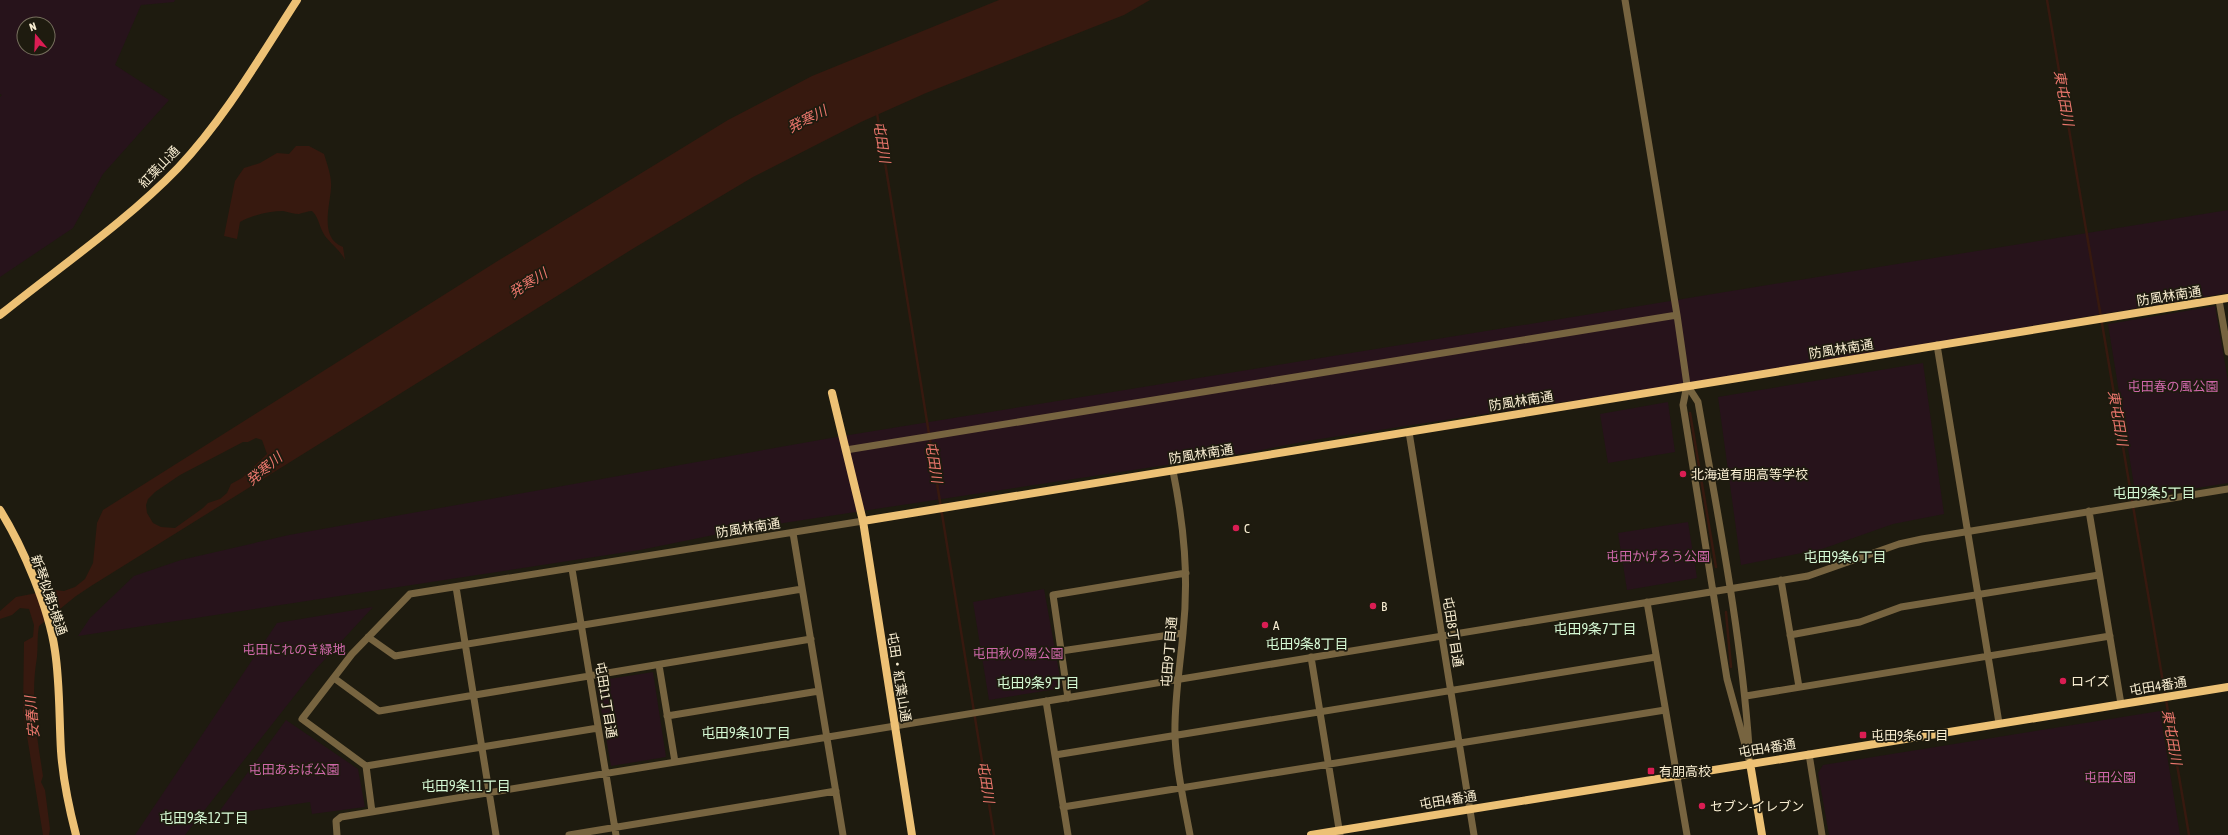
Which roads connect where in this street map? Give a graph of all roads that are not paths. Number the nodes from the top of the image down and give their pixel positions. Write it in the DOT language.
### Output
graph roads {
  1 [pos="297,0"];
  2 [pos="1625,0"];
  3 [pos="2224,299"];
  4 [pos="0,315"];
  5 [pos="1677,315"];
  6 [pos="1937,345"];
  7 [pos="2228,352"];
  8 [pos="1687,385"];
  9 [pos="832,394"];
  10 [pos="1409,432"];
  11 [pos="846,450"];
  12 [pos="1173,470"];
  13 [pos="2228,489"];
  14 [pos="0,510"];
  15 [pos="2089,511"];
  16 [pos="863,521"];
  17 [pos="1969,531"];
  18 [pos="793,533"];
  19 [pos="572,569"];
  20 [pos="1186,573"];
  21 [pos="2100,575"];
  22 [pos="1780,580"];
  23 [pos="456,587"];
  24 [pos="1730,588"];
  25 [pos="802,589"];
  26 [pos="1713,591"];
  27 [pos="1979,595"];
  28 [pos="1647,602"];
  29 [pos="582,626"];
  30 [pos="1184,633"];
  31 [pos="1442,635"];
  32 [pos="1790,635"];
  33 [pos="2110,636"];
  34 [pos="368,637"];
  35 [pos="811,639"];
  36 [pos="465,644"];
  37 [pos="1061,651"];
  38 [pos="1311,657"];
  39 [pos="1656,657"];
  40 [pos="1988,657"];
  41 [pos="658,665"];
  42 [pos="590,677"];
  43 [pos="334,678"];
  44 [pos="1177,680"];
  45 [pos="2228,686"];
  46 [pos="1799,687"];
  47 [pos="819,691"];
  48 [pos="1450,691"];
  49 [pos="474,695"];
  50 [pos="1746,696"];
  51 [pos="1068,698"];
  52 [pos="1046,702"];
  53 [pos="2121,704"];
  54 [pos="1665,710"];
  55 [pos="1320,712"];
  56 [pos="667,716"];
  57 [pos="1999,723"];
  58 [pos="894,726"];
  59 [pos="598,728"];
  60 [pos="1175,736"];
  61 [pos="827,737"];
  62 [pos="1459,744"];
  63 [pos="482,747"];
  64 [pos="1809,754"];
  65 [pos="1055,755"];
  66 [pos="675,762"];
  67 [pos="1750,763"];
  68 [pos="1328,765"];
  69 [pos="366,766"];
  70 [pos="606,773"];
  71 [pos="1676,775"];
  72 [pos="1182,789"];
  73 [pos="836,791"];
  74 [pos="489,792"];
  75 [pos="1063,807"];
  76 [pos="1470,809"];
  77 [pos="372,812"];
  78 [pos="615,827"];
  79 [pos="1339,833"];
  80 [pos="76,835"];
  81 [pos="337,835"];
  82 [pos="496,835"];
  83 [pos="569,835"];
  84 [pos="616,835"];
  85 [pos="843,835"];
  86 [pos="912,835"];
  87 [pos="1068,835"];
  88 [pos="1190,835"];
  89 [pos="1311,835"];
  90 [pos="1474,835"];
  91 [pos="1687,835"];
  92 [pos="1762,835"];
  93 [pos="1822,835"];
  1 -- 4 [label="street, 紅葉山通"];
  2 -- 5 [label="street"];
  3 -- 6 [label="street, 防風林南通"];
  3 -- 7 [label="street"];
  5 -- 8 [label="street"];
  5 -- 11 [label="street"];
  6 -- 8 [label="street, 防風林南通"];
  6 -- 17 [label="street"];
  8 -- 10 [label="street, 防風林南通"];
  8 -- 24 [label="street"];
  8 -- 26 [label="street"];
  9 -- 11 [label="street, 屯田・紅葉山通"];
  10 -- 12 [label="street, 防風林南通"];
  10 -- 31 [label="street, 屯田8丁目通"];
  11 -- 16 [label="street, 屯田・紅葉山通"];
  12 -- 16 [label="street, 防風林南通"];
  12 -- 20 [label="street, 屯田9丁目通"];
  13 -- 15 [label="street"];
  14 -- 80 [label="street, 新琴似第5横通"];
  15 -- 17 [label="street"];
  15 -- 21 [label="street"];
  16 -- 18 [label="street, 防風林南通"];
  16 -- 58 [label="street, 屯田・紅葉山通"];
  17 -- 22 [label="street"];
  17 -- 27 [label="street"];
  18 -- 19 [label="street, 防風林南通"];
  18 -- 25 [label="street"];
  19 -- 23 [label="street, 防風林南通"];
  19 -- 29 [label="street, 屯田11丁目通"];
  20 -- 30 [label="street, 屯田9丁目通"];
  20 -- 37 [label="street"];
  21 -- 27 [label="street"];
  21 -- 33 [label="street"];
  22 -- 24 [label="street"];
  22 -- 32 [label="street"];
  23 -- 34 [label="street, 防風林南通"];
  23 -- 36 [label="street"];
  24 -- 26 [label="street"];
  24 -- 50 [label="street"];
  25 -- 29 [label="street"];
  25 -- 35 [label="street"];
  26 -- 28 [label="street"];
  26 -- 67 [label="street"];
  27 -- 32 [label="street"];
  27 -- 40 [label="street"];
  28 -- 31 [label="street"];
  28 -- 39 [label="street"];
  29 -- 36 [label="street"];
  29 -- 42 [label="street, 屯田11丁目通"];
  30 -- 37 [label="street"];
  30 -- 44 [label="street, 屯田9丁目通"];
  31 -- 38 [label="street"];
  31 -- 48 [label="street, 屯田8丁目通"];
  32 -- 46 [label="street"];
  33 -- 40 [label="street"];
  33 -- 53 [label="street"];
  34 -- 36 [label="street"];
  34 -- 43 [label="street, 防風林南通"];
  35 -- 41 [label="street"];
  35 -- 47 [label="street"];
  36 -- 49 [label="street"];
  37 -- 51 [label="street"];
  38 -- 44 [label="street"];
  38 -- 55 [label="street"];
  39 -- 48 [label="street"];
  39 -- 54 [label="street"];
  40 -- 46 [label="street"];
  40 -- 57 [label="street"];
  41 -- 42 [label="street"];
  41 -- 56 [label="street"];
  42 -- 49 [label="street"];
  42 -- 59 [label="street, 屯田11丁目通"];
  43 -- 49 [label="street"];
  43 -- 69 [label="street, 防風林南通"];
  44 -- 51 [label="street"];
  44 -- 60 [label="street, 屯田9丁目通"];
  45 -- 53 [label="street, 屯田4番通"];
  46 -- 50 [label="street"];
  47 -- 56 [label="street"];
  47 -- 61 [label="street"];
  48 -- 55 [label="street"];
  48 -- 62 [label="street, 屯田8丁目通"];
  49 -- 63 [label="street"];
  50 -- 67 [label="street"];
  51 -- 52 [label="street"];
  52 -- 58 [label="street"];
  52 -- 65 [label="street"];
  53 -- 57 [label="street, 屯田4番通"];
  54 -- 62 [label="street"];
  54 -- 71 [label="street"];
  55 -- 60 [label="street"];
  55 -- 68 [label="street"];
  56 -- 66 [label="street"];
  57 -- 64 [label="street, 屯田4番通"];
  58 -- 61 [label="street"];
  58 -- 86 [label="street, 屯田・紅葉山通"];
  59 -- 63 [label="street"];
  59 -- 70 [label="street, 屯田11丁目通"];
  60 -- 65 [label="street"];
  60 -- 72 [label="street, 屯田9丁目通"];
  61 -- 66 [label="street"];
  61 -- 73 [label="street"];
  62 -- 68 [label="street"];
  62 -- 76 [label="street, 屯田8丁目通"];
  63 -- 69 [label="street"];
  63 -- 74 [label="street"];
  64 -- 67 [label="street, 屯田4番通"];
  64 -- 93 [label="street"];
  65 -- 75 [label="street"];
  66 -- 70 [label="street"];
  67 -- 71 [label="street, 屯田4番通"];
  67 -- 92 [label="street"];
  68 -- 72 [label="street"];
  68 -- 79 [label="street"];
  69 -- 77 [label="street"];
  70 -- 74 [label="street"];
  70 -- 78 [label="street, 屯田11丁目通"];
  71 -- 76 [label="street, 屯田4番通"];
  71 -- 91 [label="street"];
  72 -- 75 [label="street"];
  72 -- 88 [label="street, 屯田9丁目通"];
  73 -- 78 [label="street"];
  73 -- 85 [label="street"];
  74 -- 77 [label="street"];
  74 -- 82 [label="street"];
  75 -- 87 [label="street"];
  76 -- 79 [label="street, 屯田4番通"];
  76 -- 90 [label="street, 屯田8丁目通"];
  77 -- 81 [label="street"];
  78 -- 83 [label="street"];
  78 -- 84 [label="street, 屯田11丁目通"];
  79 -- 89 [label="street, 屯田4番通"];
}
